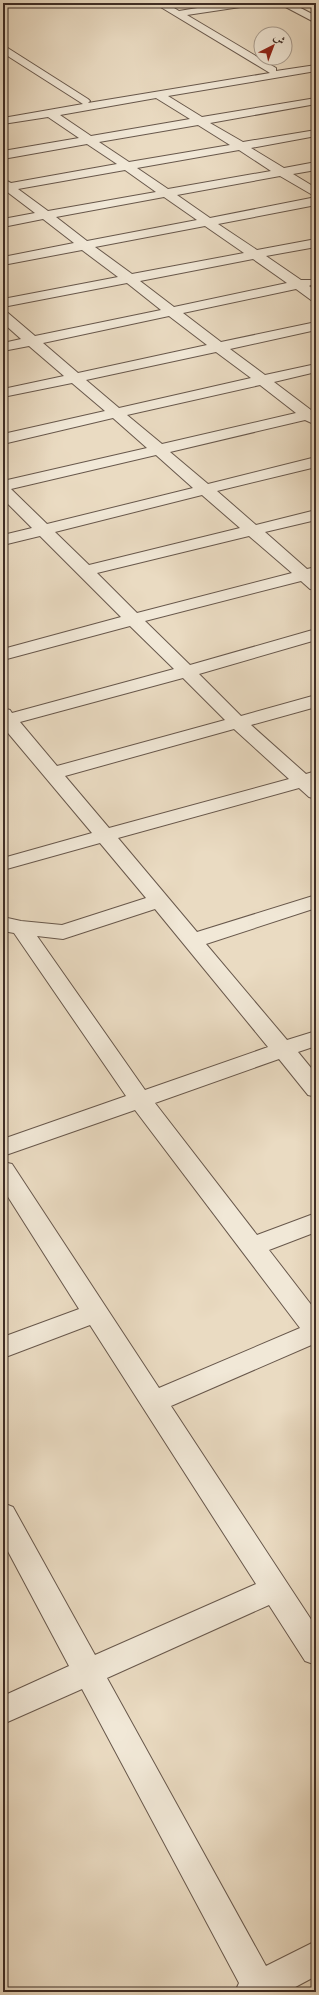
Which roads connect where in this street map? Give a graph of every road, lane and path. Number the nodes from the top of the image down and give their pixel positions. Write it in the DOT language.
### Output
graph roads {
  1 [pos="14,3"];
  2 [pos="159,3"];
  3 [pos="246,3"];
  4 [pos="283,3"];
  5 [pos="3,4"];
  6 [pos="177,14"];
  7 [pos="316,20"];
  8 [pos="3,48"];
  9 [pos="316,62"];
  10 [pos="316,68"];
  11 [pos="270,73"];
  12 [pos="280,84"];
  13 [pos="299,94"];
  14 [pos="158,95"];
  15 [pos="84,101"];
  16 [pos="315,102"];
  17 [pos="50,113"];
  18 [pos="3,115"];
  19 [pos="3,121"];
  20 [pos="199,121"];
  21 [pos="316,133"];
  22 [pos="88,139"];
  23 [pos="240,146"];
  24 [pos="3,154"];
  25 [pos="126,166"];
  26 [pos="316,166"];
  27 [pos="282,172"];
  28 [pos="5,186"];
  29 [pos="164,193"];
  30 [pos="316,193"];
  31 [pos="316,201"];
  32 [pos="44,214"];
  33 [pos="206,222"];
  34 [pos="3,223"];
  35 [pos="316,243"];
  36 [pos="84,244"];
  37 [pos="254,254"];
  38 [pos="3,260"];
  39 [pos="129,279"];
  40 [pos="316,281"];
  41 [pos="299,285"];
  42 [pos="316,297"];
  43 [pos="3,303"];
  44 [pos="172,312"];
  45 [pos="3,316"];
  46 [pos="316,326"];
  47 [pos="32,340"];
  48 [pos="3,347"];
  49 [pos="219,347"];
  50 [pos="316,368"];
  51 [pos="75,377"];
  52 [pos="262,380"];
  53 [pos="3,393"];
  54 [pos="116,413"];
  55 [pos="313,416"];
  56 [pos="3,439"];
  57 [pos="159,450"];
  58 [pos="316,462"];
  59 [pos="3,486"];
  60 [pos="204,489"];
  61 [pos="3,490"];
  62 [pos="316,515"];
  63 [pos="44,530"];
  64 [pos="253,531"];
  65 [pos="3,540"];
  66 [pos="86,571"];
  67 [pos="312,577"];
  68 [pos="134,619"];
  69 [pos="316,634"];
  70 [pos="3,655"];
  71 [pos="185,672"];
  72 [pos="316,701"];
  73 [pos="5,718"];
  74 [pos="238,723"];
  75 [pos="53,773"];
  76 [pos="312,784"];
  77 [pos="104,835"];
  78 [pos="3,864"];
  79 [pos="159,901"];
  80 [pos="316,901"];
  81 [pos="12,926"];
  82 [pos="192,941"];
  83 [pos="316,1038"];
  84 [pos="282,1050"];
  85 [pos="316,1089"];
  86 [pos="140,1100"];
  87 [pos="3,1148"];
  88 [pos="3,1170"];
  89 [pos="316,1222"];
  90 [pos="253,1246"];
  91 [pos="95,1313"];
  92 [pos="316,1331"];
  93 [pos="3,1348"];
  94 [pos="153,1402"];
  95 [pos="3,1515"];
  96 [pos="275,1589"];
  97 [pos="316,1652"];
  98 [pos="88,1672"];
  99 [pos="3,1710"];
  100 [pos="316,1958"];
  101 [pos="258,1991"];
  1 -- 5 [label="street"];
  2 -- 6 [label="street"];
  3 -- 6 [label="street"];
  4 -- 7 [label="street"];
  6 -- 11 [label="street"];
  8 -- 15 [label="street"];
  9 -- 11 [label="street"];
  10 -- 11 [label="street"];
  11 -- 12 [label="street"];
  11 -- 14 [label="street"];
  11 -- 15 [label="street"];
  13 -- 16 [label="street"];
  14 -- 17 [label="street"];
  14 -- 20 [label="street"];
  15 -- 18 [label="street"];
  16 -- 20 [label="street"];
  17 -- 19 [label="street"];
  17 -- 22 [label="street"];
  20 -- 22 [label="street"];
  20 -- 23 [label="street"];
  21 -- 23 [label="street"];
  22 -- 24 [label="street"];
  22 -- 25 [label="street"];
  23 -- 25 [label="street"];
  23 -- 27 [label="street"];
  25 -- 28 [label="street"];
  25 -- 29 [label="street"];
  26 -- 27 [label="street"];
  27 -- 29 [label="street"];
  27 -- 30 [label="street"];
  28 -- 32 [label="street"];
  29 -- 32 [label="street"];
  29 -- 33 [label="street"];
  31 -- 33 [label="street"];
  32 -- 34 [label="street"];
  32 -- 36 [label="street"];
  33 -- 36 [label="street"];
  33 -- 37 [label="street"];
  35 -- 37 [label="street"];
  36 -- 38 [label="street"];
  36 -- 39 [label="street"];
  37 -- 39 [label="street"];
  37 -- 41 [label="street"];
  39 -- 43 [label="street"];
  39 -- 44 [label="street"];
  40 -- 41 [label="street"];
  41 -- 42 [label="street"];
  41 -- 44 [label="street"];
  44 -- 47 [label="street"];
  44 -- 49 [label="street"];
  45 -- 47 [label="street"];
  46 -- 49 [label="street"];
  47 -- 48 [label="street"];
  47 -- 51 [label="street"];
  49 -- 51 [label="street"];
  49 -- 52 [label="street"];
  50 -- 52 [label="street"];
  51 -- 53 [label="street"];
  51 -- 54 [label="street"];
  52 -- 54 [label="street"];
  52 -- 55 [label="street"];
  54 -- 56 [label="street"];
  54 -- 57 [label="street"];
  55 -- 57 [label="street"];
  57 -- 59 [label="street"];
  57 -- 60 [label="street"];
  58 -- 60 [label="street"];
  60 -- 63 [label="street"];
  60 -- 64 [label="street"];
  61 -- 63 [label="street"];
  62 -- 64 [label="street"];
  63 -- 65 [label="street"];
  63 -- 66 [label="street"];
  64 -- 66 [label="street"];
  64 -- 67 [label="street"];
  66 -- 68 [label="street"];
  67 -- 68 [label="street"];
  68 -- 70 [label="street"];
  68 -- 71 [label="street"];
  69 -- 71 [label="street"];
  71 -- 73 [label="street"];
  71 -- 74 [label="street"];
  72 -- 74 [label="street"];
  73 -- 75 [label="street"];
  74 -- 75 [label="street"];
  74 -- 76 [label="street"];
  75 -- 77 [label="street"];
  76 -- 77 [label="street"];
  77 -- 78 [label="street"];
  77 -- 79 [label="street"];
  79 -- 81 [label="street"];
  79 -- 82 [label="street"];
  80 -- 82 [label="street"];
  81 -- 86 [label="street"];
  82 -- 84 [label="street"];
  83 -- 84 [label="street"];
  84 -- 85 [label="street"];
  84 -- 86 [label="street"];
  86 -- 87 [label="street"];
  86 -- 90 [label="street"];
  88 -- 91 [label="street"];
  89 -- 90 [label="street"];
  90 -- 92 [label="street"];
  91 -- 93 [label="street"];
  91 -- 94 [label="street"];
  92 -- 94 [label="street"];
  94 -- 96 [label="street"];
  95 -- 98 [label="street"];
  96 -- 97 [label="street"];
  96 -- 98 [label="street"];
  98 -- 99 [label="street"];
  98 -- 101 [label="street"];
  100 -- 101 [label="street"];
}
